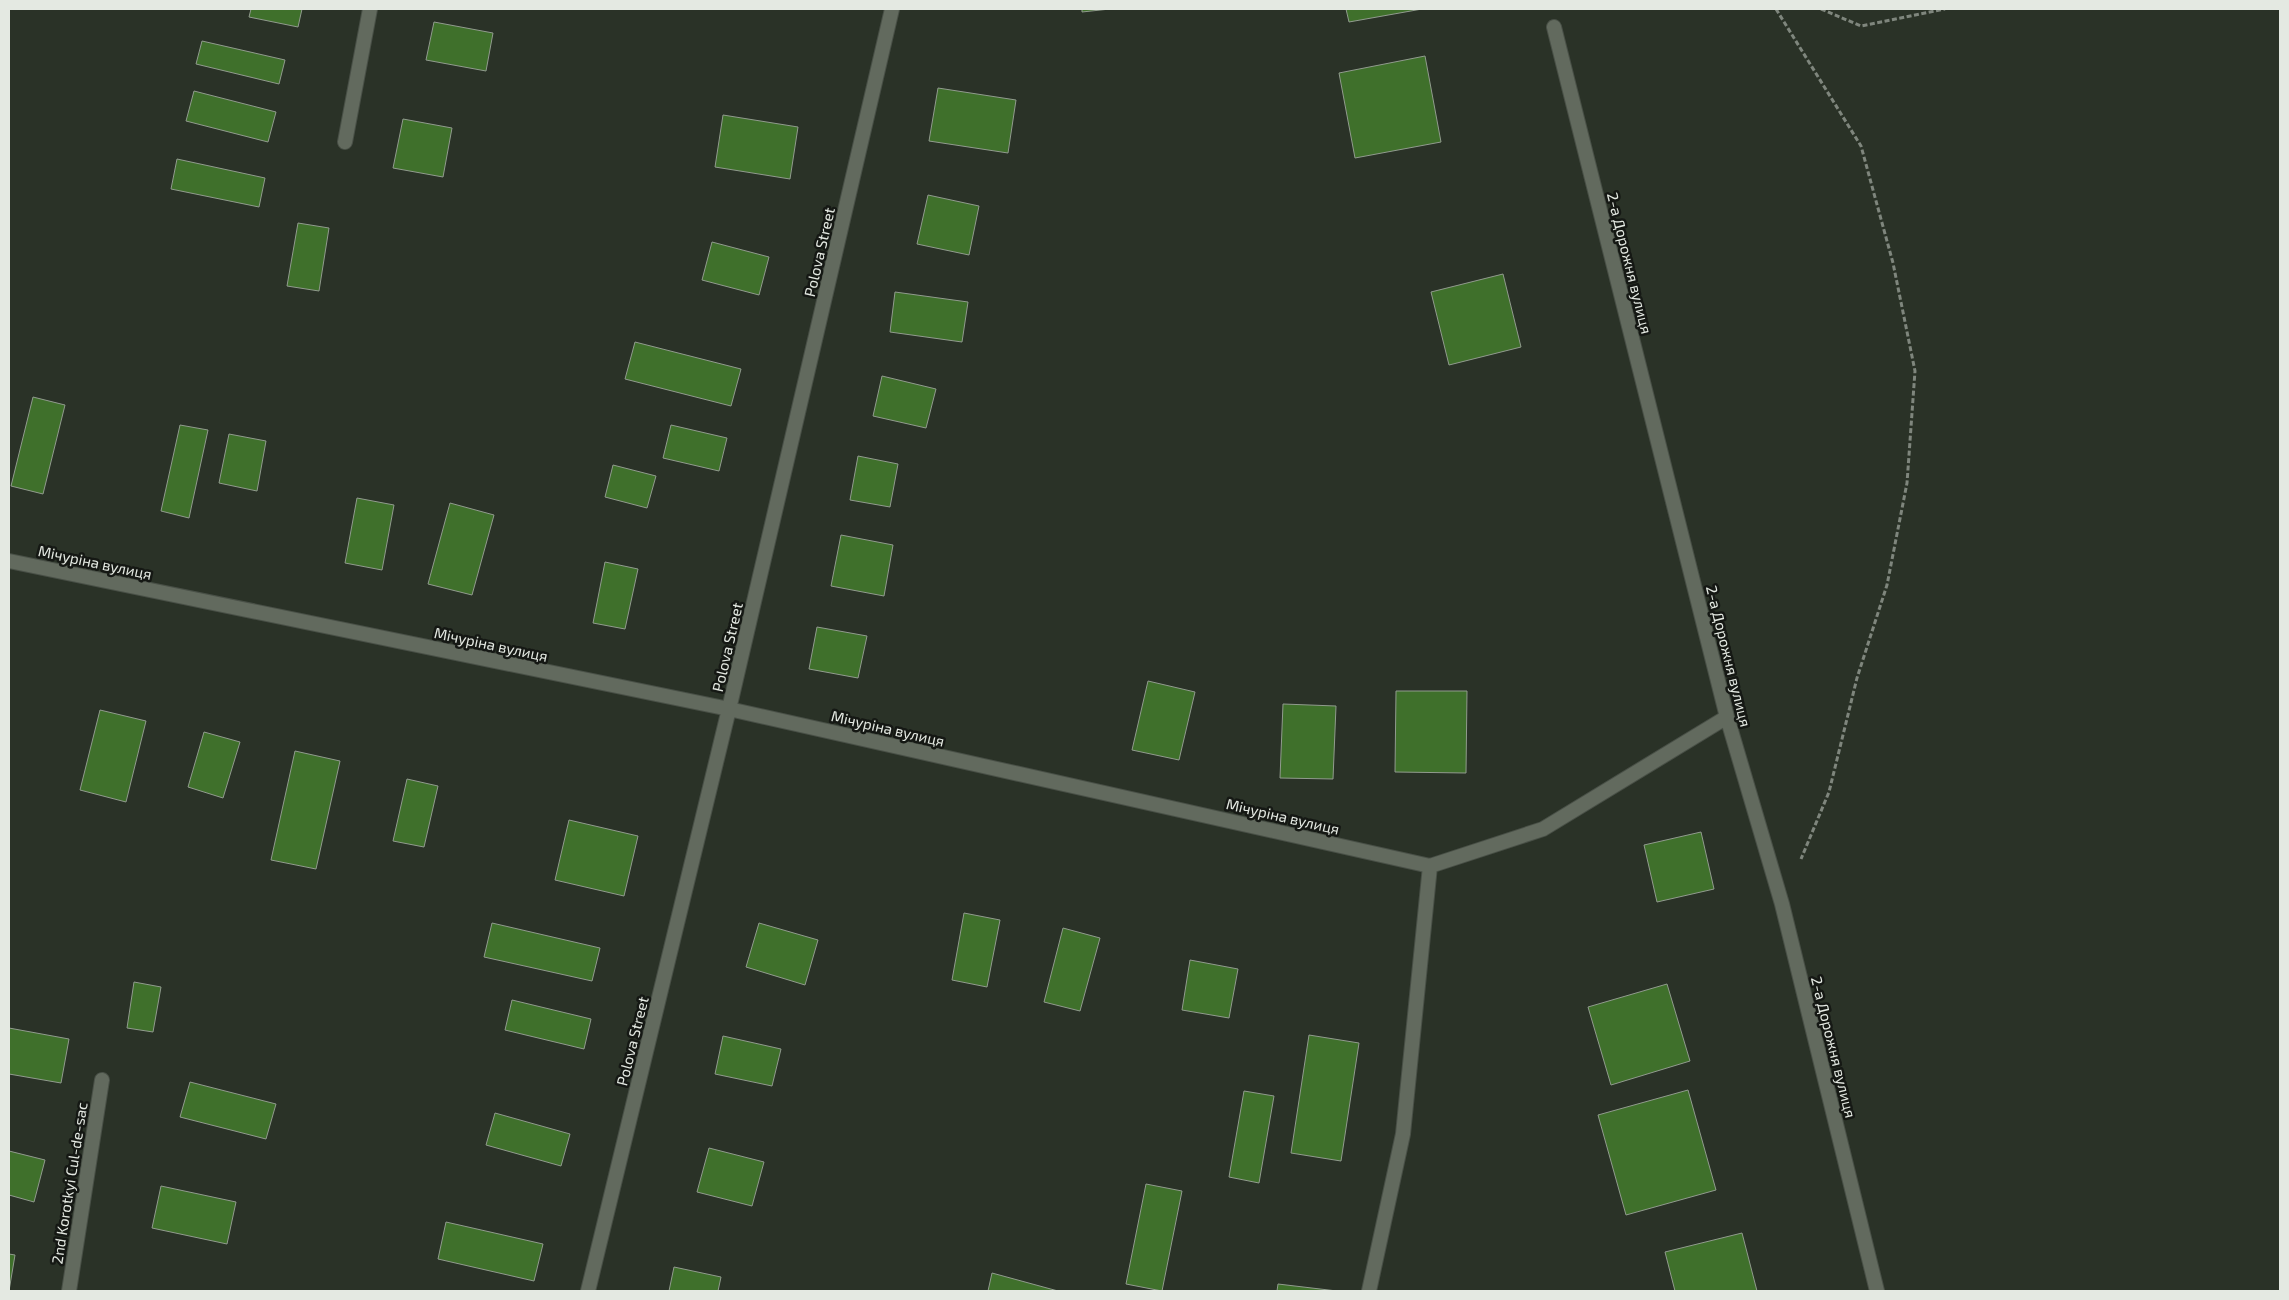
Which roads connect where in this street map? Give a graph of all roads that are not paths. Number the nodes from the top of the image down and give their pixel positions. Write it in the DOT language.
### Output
graph roads {
  1 [pos="370,9"];
  2 [pos="892,9"];
  3 [pos="1554,28"];
  4 [pos="345,142"];
  5 [pos="9,561"];
  6 [pos="729,709"];
  7 [pos="1727,717"];
  8 [pos="1430,866"];
  9 [pos="102,1080"];
  10 [pos="69,1291"];
  11 [pos="588,1291"];
  12 [pos="1369,1291"];
  13 [pos="1877,1291"];
  1 -- 4 [label="street"];
  2 -- 6 [label="street, Polova Street"];
  3 -- 7 [label="street, 2-а Дорожня вулиця"];
  5 -- 6 [label="street, Мічуріна вулиця"];
  6 -- 8 [label="street, Мічуріна вулиця"];
  6 -- 11 [label="street, Polova Street"];
  7 -- 8 [label="street"];
  7 -- 13 [label="street, 2-а Дорожня вулиця"];
  8 -- 12 [label="street"];
  9 -- 10 [label="street, 2nd Korotkyi Cul-de-sac"];
}
